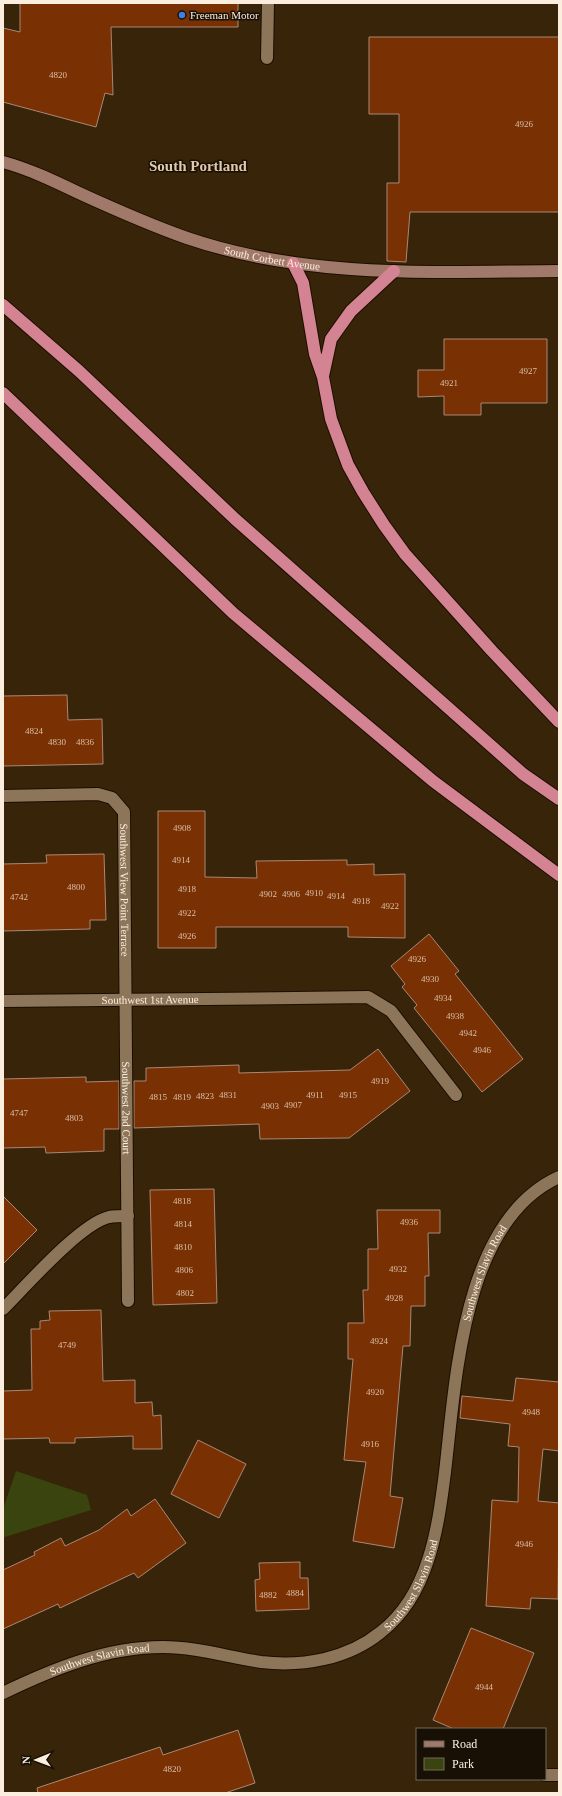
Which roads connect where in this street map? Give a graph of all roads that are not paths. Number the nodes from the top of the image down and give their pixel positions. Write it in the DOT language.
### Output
graph roads {
  1 [pos="268,3"];
  2 [pos="267,58"];
  3 [pos="3,162"];
  4 [pos="293,263"];
  5 [pos="394,271"];
  6 [pos="559,271"];
  7 [pos="3,305"];
  8 [pos="323,377"];
  9 [pos="3,393"];
  10 [pos="559,722"];
  11 [pos="3,796"];
  12 [pos="559,799"];
  13 [pos="559,875"];
  14 [pos="125,1000"];
  15 [pos="3,1001"];
  16 [pos="456,1095"];
  17 [pos="559,1177"];
  18 [pos="128,1216"];
  19 [pos="128,1301"];
  20 [pos="3,1309"];
  21 [pos="3,1693"];
  22 [pos="546,1775"];
  23 [pos="559,1775"];
  1 -- 2 [label="street"];
  3 -- 4 [label="street, South Corbett Avenue"];
  4 -- 5 [label="street, South Corbett Avenue"];
  4 -- 8 [label="highway"];
  5 -- 6 [label="street, South Corbett Avenue"];
  5 -- 8 [label="highway"];
  7 -- 12 [label="highway"];
  8 -- 10 [label="highway"];
  9 -- 13 [label="highway"];
  11 -- 14 [label="street, Southwest View Point Terrace"];
  14 -- 15 [label="street, Southwest 1st Avenue"];
  14 -- 16 [label="street, Southwest 1st Avenue"];
  14 -- 18 [label="street, Southwest 2nd Court"];
  17 -- 21 [label="street, Southwest Slavin Road"];
  18 -- 19 [label="street, Southwest 2nd Court"];
  18 -- 20 [label="street"];
  22 -- 23 [label="street"];
}
